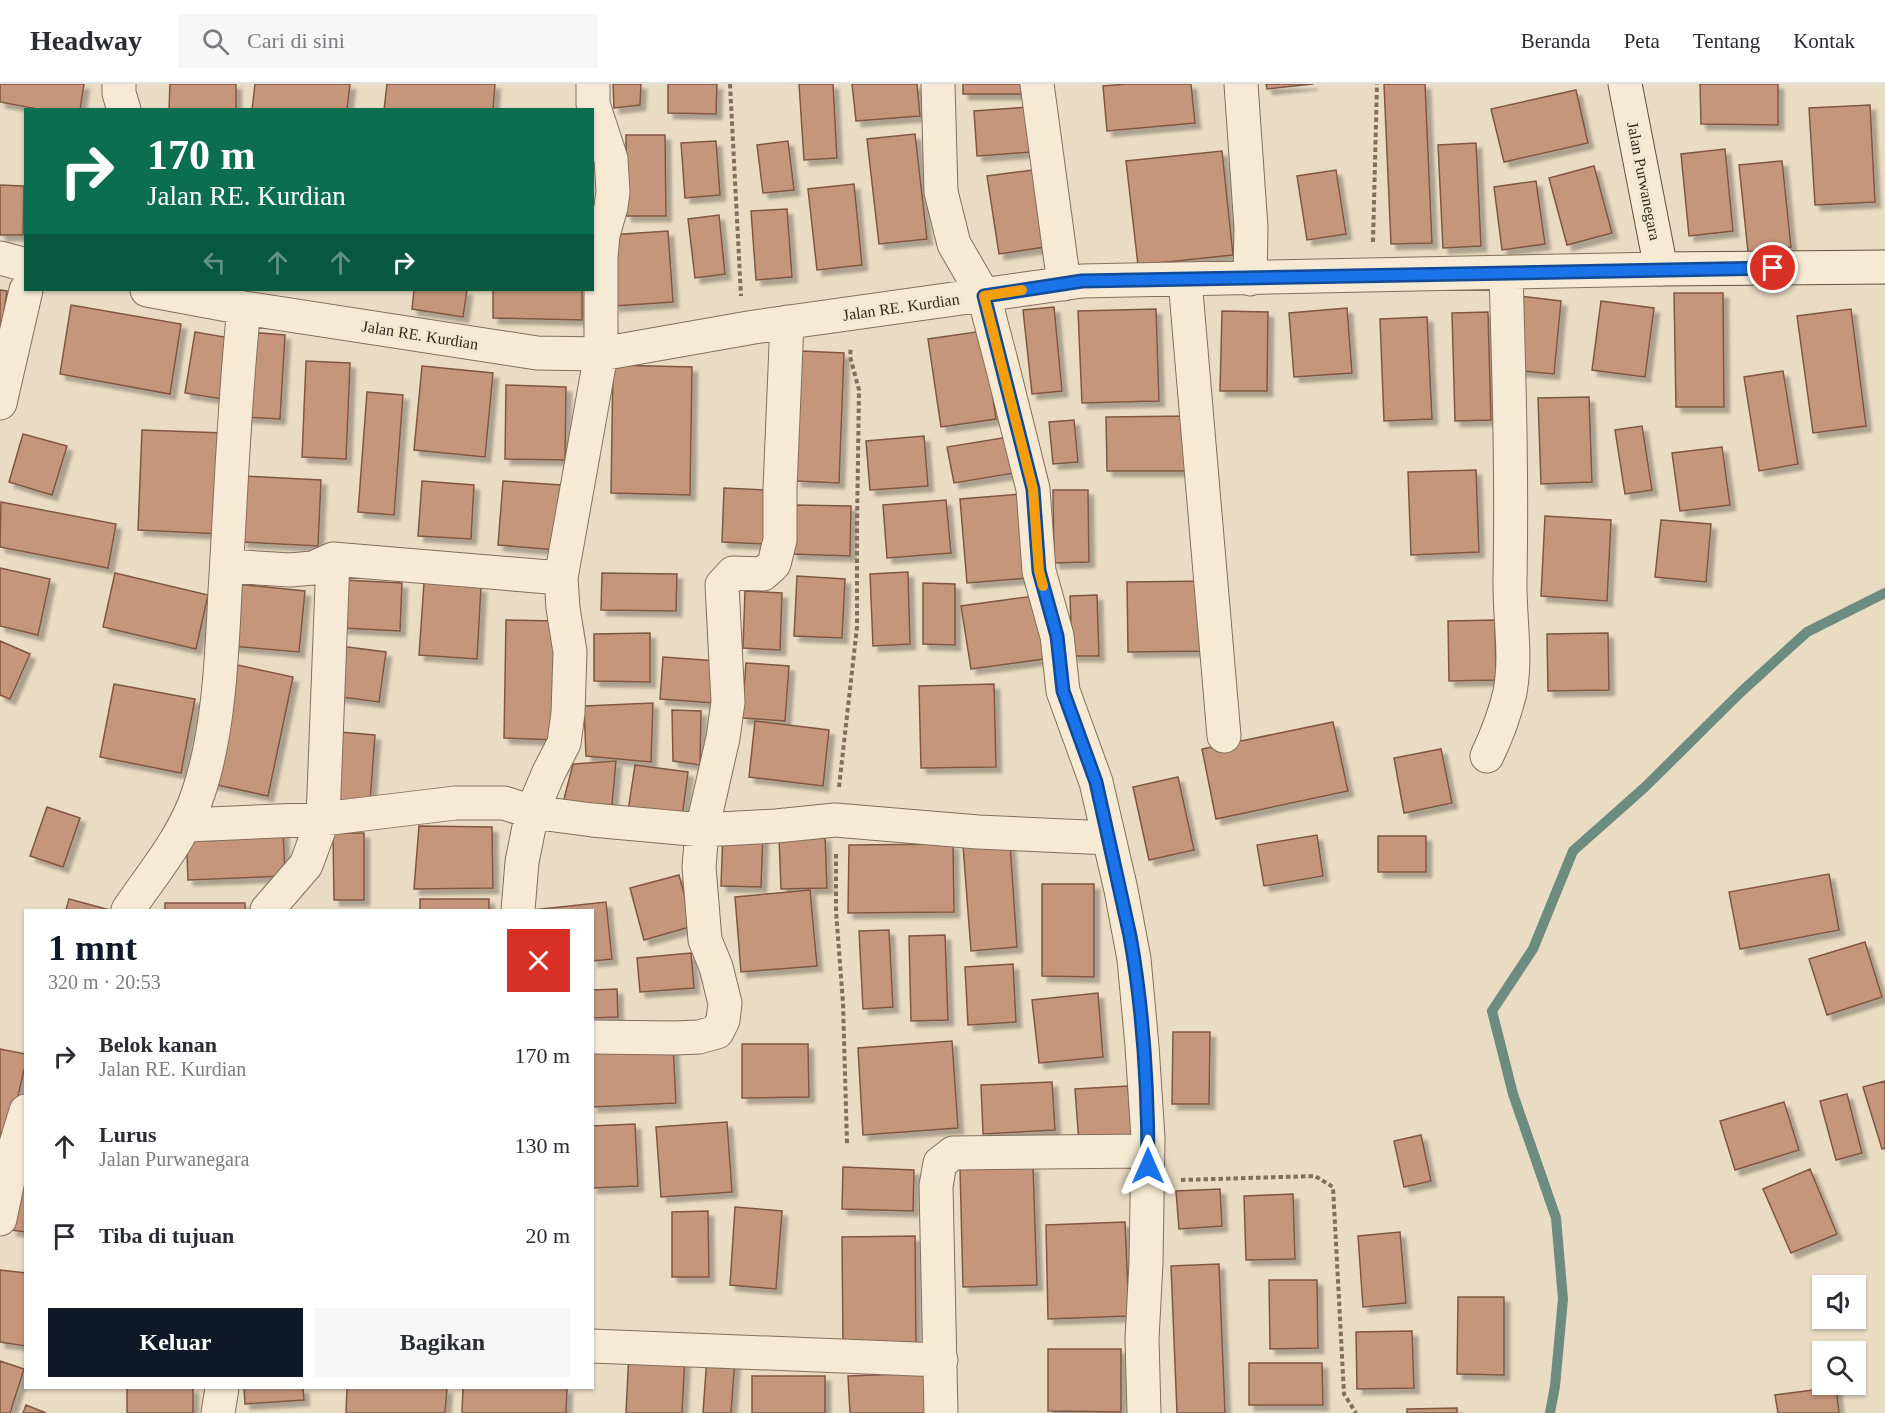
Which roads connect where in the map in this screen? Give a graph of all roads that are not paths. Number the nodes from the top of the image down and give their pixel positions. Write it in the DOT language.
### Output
graph roads {
  1 [pos="119,84"];
  2 [pos="593,84"];
  3 [pos="938,84"];
  4 [pos="1037,84"];
  5 [pos="1241,84"];
  6 [pos="1625,84"];
  7 [pos="123,108"];
  8 [pos="0,258"];
  9 [pos="24,264"];
  10 [pos="1885,267"];
  11 [pos="1661,269"];
  12 [pos="1506,273"];
  13 [pos="1250,279"];
  14 [pos="1185,280"];
  15 [pos="1064,284"];
  16 [pos="27,291"];
  17 [pos="152,291"];
  18 [pos="984,296"];
  19 [pos="244,308"];
  20 [pos="787,322"];
  21 [pos="601,354"];
  22 [pos="0,402"];
  23 [pos="333,559"];
  24 [pos="227,566"];
  25 [pos="561,578"];
  26 [pos="1224,736"];
  27 [pos="1487,756"];
  28 [pos="532,812"];
  29 [pos="322,819"];
  30 [pos="186,825"];
  31 [pos="702,830"];
  32 [pos="1109,838"];
  33 [pos="129,909"];
  34 [pos="268,909"];
  35 [pos="518,909"];
  36 [pos="594,1037"];
  37 [pos="24,1118"];
  38 [pos="1148,1166"];
  39 [pos="0,1219"];
  40 [pos="594,1346"];
  41 [pos="941,1360"];
  42 [pos="222,1389"];
  43 [pos="218,1413"];
  44 [pos="941,1413"];
  45 [pos="1144,1413"];
  1 -- 7 [label="street"];
  2 -- 21 [label="street"];
  3 -- 18 [label="street"];
  4 -- 15 [label="street"];
  5 -- 13 [label="street"];
  6 -- 11 [label="street, Jalan Purwanegara"];
  8 -- 9 [label="street"];
  10 -- 11 [label="street"];
  11 -- 12 [label="street, Jalan RE. Kurdian"];
  12 -- 13 [label="street, Jalan RE. Kurdian"];
  12 -- 27 [label="street"];
  13 -- 14 [label="street, Jalan RE. Kurdian"];
  14 -- 15 [label="street, Jalan RE. Kurdian"];
  14 -- 26 [label="street"];
  15 -- 18 [label="street, Jalan RE. Kurdian"];
  16 -- 22 [label="street"];
  17 -- 19 [label="street, Jalan RE. Kurdian"];
  18 -- 20 [label="street, Jalan RE. Kurdian"];
  18 -- 32 [label="street"];
  19 -- 21 [label="street, Jalan RE. Kurdian"];
  19 -- 24 [label="street"];
  20 -- 21 [label="street, Jalan RE. Kurdian"];
  20 -- 31 [label="street"];
  21 -- 25 [label="street"];
  23 -- 24 [label="street"];
  23 -- 25 [label="street"];
  23 -- 29 [label="street"];
  24 -- 30 [label="street"];
  25 -- 28 [label="street"];
  28 -- 29 [label="street"];
  28 -- 31 [label="street"];
  28 -- 35 [label="street"];
  29 -- 30 [label="street"];
  29 -- 34 [label="street"];
  30 -- 33 [label="street"];
  31 -- 32 [label="street"];
  31 -- 36 [label="street"];
  32 -- 38 [label="street"];
  37 -- 39 [label="street"];
  38 -- 41 [label="street"];
  38 -- 45 [label="street"];
  40 -- 41 [label="street"];
  41 -- 44 [label="street"];
  42 -- 43 [label="street"];
}
